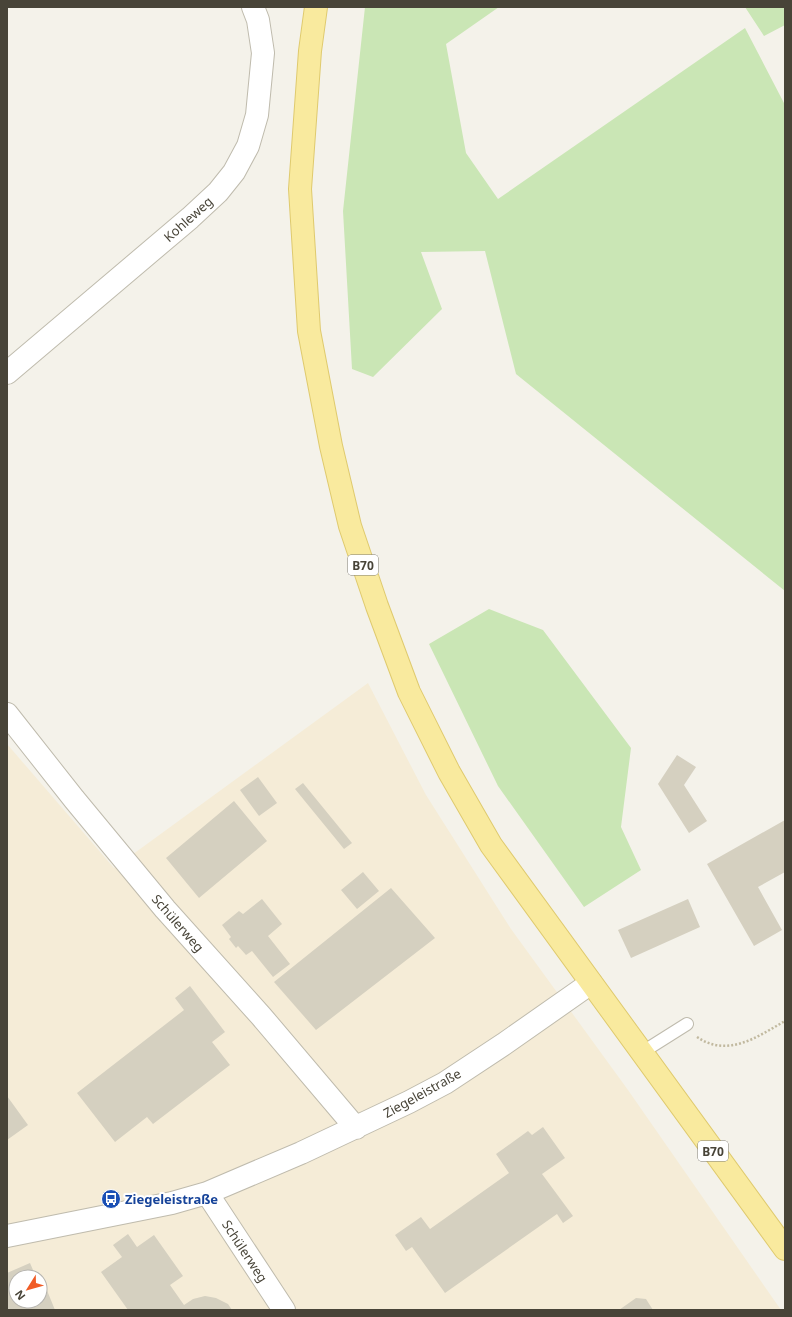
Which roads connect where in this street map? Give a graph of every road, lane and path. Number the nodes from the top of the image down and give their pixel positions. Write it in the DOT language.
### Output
graph roads {
  1 [pos="253,7"];
  2 [pos="316,7"];
  3 [pos="7,374"];
  4 [pos="7,714"];
  5 [pos="591,983"];
  6 [pos="785,1021"];
  7 [pos="686,1024"];
  8 [pos="641,1053"];
  9 [pos="356,1128"];
  10 [pos="207,1193"];
  11 [pos="7,1236"];
  12 [pos="785,1249"];
  13 [pos="284,1310"];
  1 -- 3 [label="street, Kohleweg"];
  2 -- 5 [label="main road, B70"];
  4 -- 9 [label="street, Schülerweg"];
  5 -- 8 [label="main road, B70"];
  5 -- 9 [label="street, Ziegeleistraße"];
  6 -- 7 [label="path"];
  7 -- 8 [label="lane"];
  8 -- 12 [label="main road, B70"];
  9 -- 10 [label="street, Ziegeleistraße"];
  10 -- 11 [label="street, Ziegeleistraße"];
  10 -- 13 [label="street, Schülerweg"];
}
